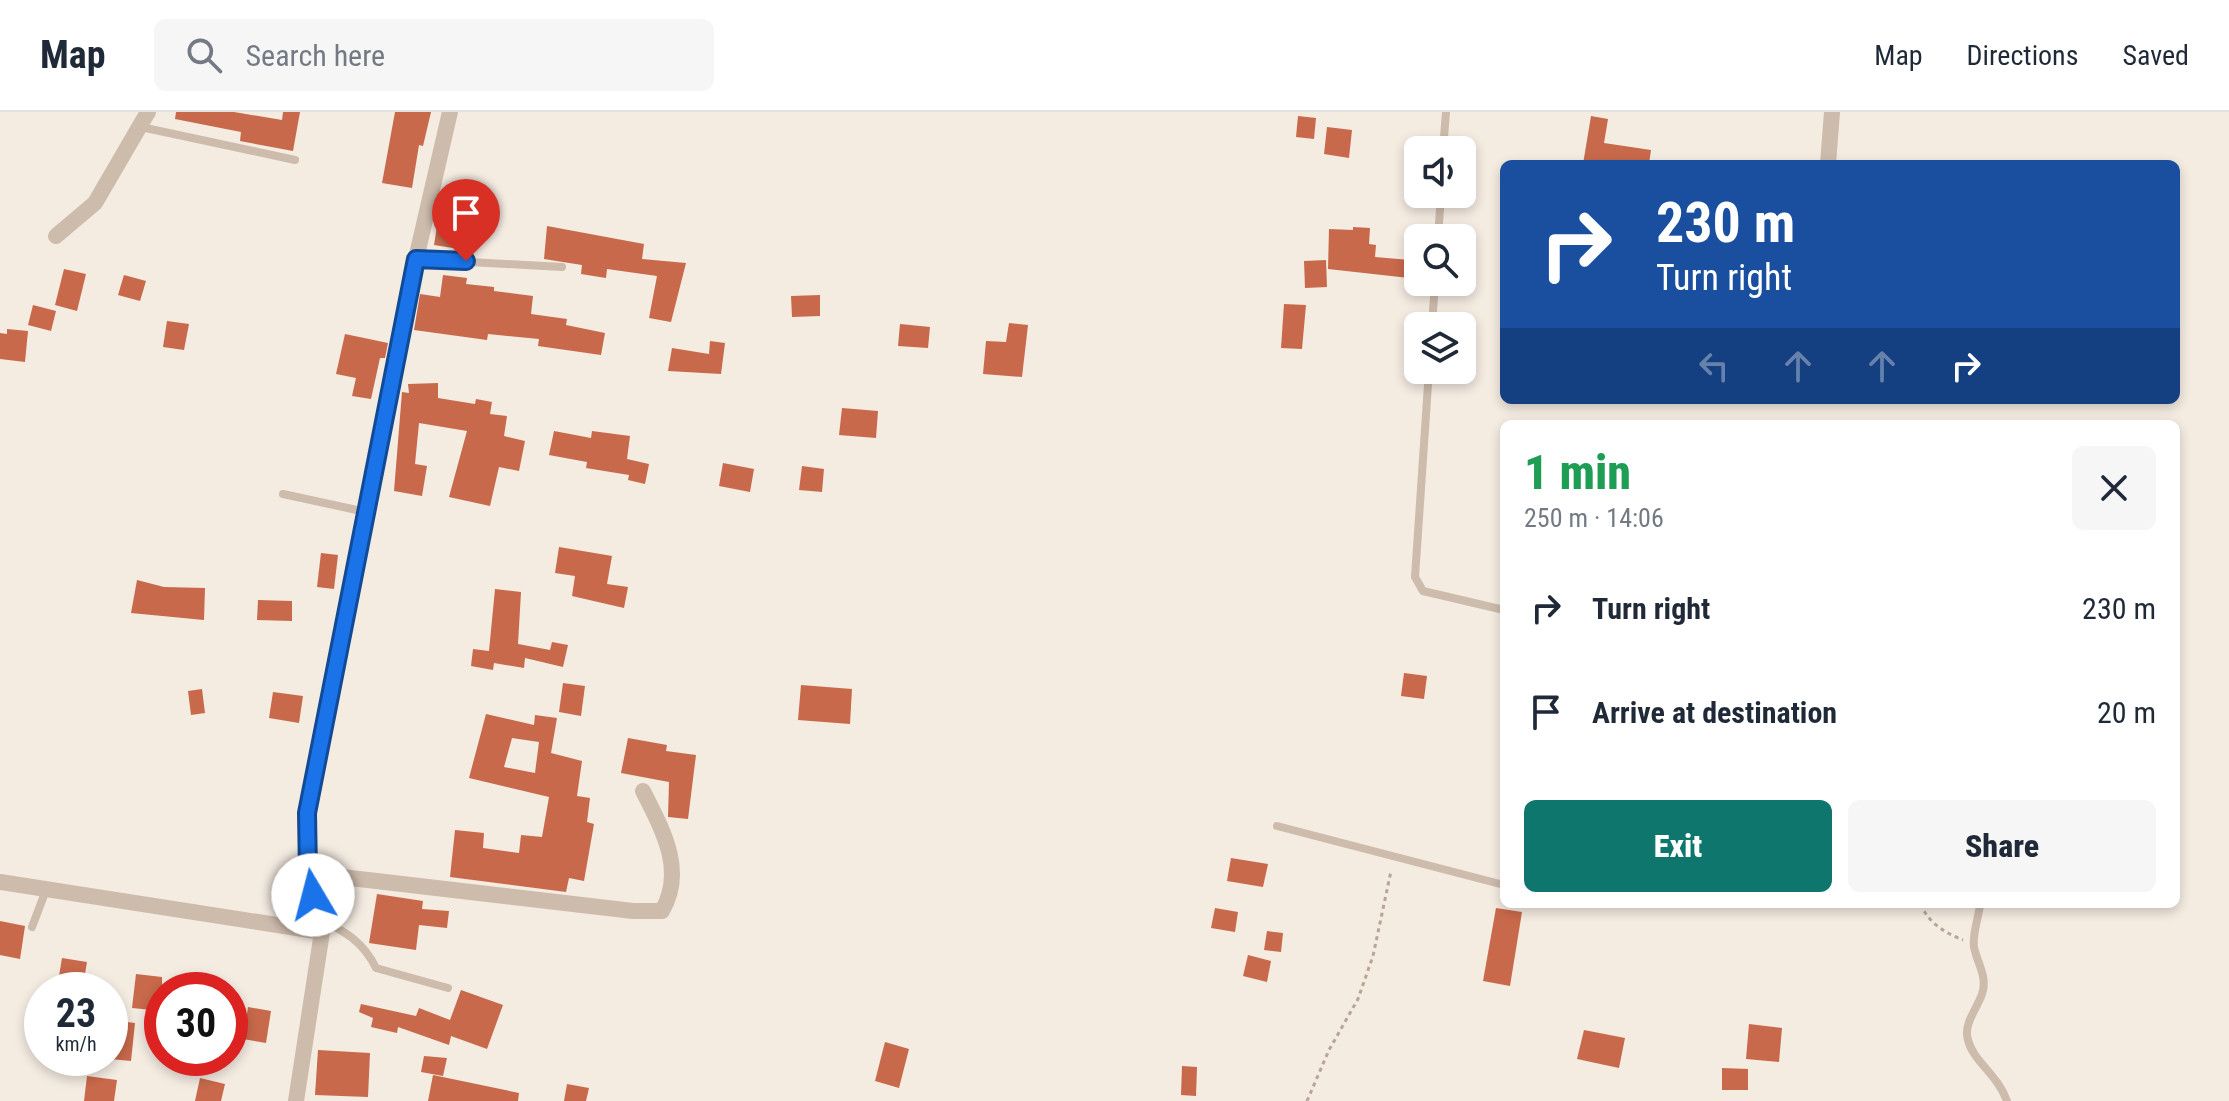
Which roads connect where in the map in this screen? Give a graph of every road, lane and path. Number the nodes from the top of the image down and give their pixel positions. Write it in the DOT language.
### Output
graph roads {
  1 [pos="450,112"];
  2 [pos="1446,112"];
  3 [pos="1832,112"];
  4 [pos="145,120"];
  5 [pos="1444,136"];
  6 [pos="295,160"];
  7 [pos="1828,160"];
  8 [pos="56,236"];
  9 [pos="416,259"];
  10 [pos="562,267"];
  11 [pos="1428,384"];
  12 [pos="283,494"];
  13 [pos="366,512"];
  14 [pos="1500,609"];
  15 [pos="643,791"];
  16 [pos="1277,826"];
  17 [pos="1394,856"];
  18 [pos="308,873"];
  19 [pos="0,882"];
  20 [pos="1500,884"];
  21 [pos="46,890"];
  22 [pos="1923,908"];
  23 [pos="1982,908"];
  24 [pos="320,925"];
  25 [pos="32,927"];
  26 [pos="1974,945"];
  27 [pos="448,988"];
  28 [pos="296,1101"];
  29 [pos="1307,1101"];
  30 [pos="2007,1101"];
  1 -- 9 [label="street"];
  2 -- 5 [label="lane"];
  3 -- 7 [label="street"];
  4 -- 6 [label="lane"];
  4 -- 8 [label="street"];
  9 -- 10 [label="lane"];
  9 -- 13 [label="street"];
  11 -- 14 [label="lane"];
  12 -- 13 [label="lane"];
  13 -- 18 [label="street"];
  15 -- 18 [label="street"];
  16 -- 17 [label="lane"];
  17 -- 20 [label="lane"];
  17 -- 29 [label="path"];
  18 -- 24 [label="street"];
  19 -- 21 [label="street"];
  21 -- 24 [label="street"];
  21 -- 25 [label="lane"];
  22 -- 26 [label="path"];
  23 -- 26 [label="lane"];
  24 -- 27 [label="lane"];
  24 -- 28 [label="street"];
  26 -- 30 [label="lane"];
}
